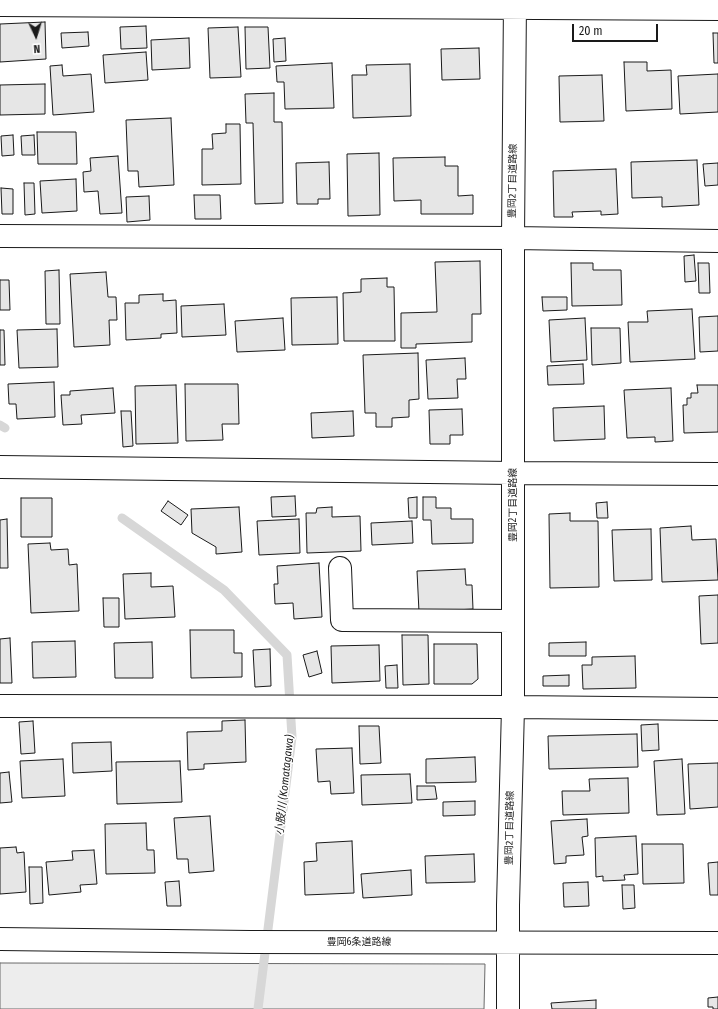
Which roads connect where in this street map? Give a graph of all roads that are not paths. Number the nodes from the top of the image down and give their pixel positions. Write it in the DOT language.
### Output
graph roads {
  1 [pos="515,4"];
  2 [pos="0,5"];
  3 [pos="718,9"];
  4 [pos="0,236"];
  5 [pos="513,238"];
  6 [pos="718,241"];
  7 [pos="0,467"];
  8 [pos="514,474"];
  9 [pos="718,474"];
  10 [pos="340,568"];
  11 [pos="513,621"];
  12 [pos="0,706"];
  13 [pos="513,707"];
  14 [pos="718,709"];
  15 [pos="0,939"];
  16 [pos="508,942"];
  17 [pos="718,943"];
  18 [pos="508,1009"];
  1 -- 2 [label="street"];
  1 -- 3 [label="street"];
  1 -- 5 [label="street, 豊岡2丁目道路線"];
  4 -- 5 [label="street"];
  5 -- 6 [label="street"];
  5 -- 8 [label="street, 豊岡2丁目道路線"];
  7 -- 8 [label="street"];
  8 -- 9 [label="street"];
  8 -- 11 [label="street, 豊岡2丁目道路線"];
  10 -- 11 [label="street"];
  11 -- 13 [label="street, 豊岡2丁目道路線"];
  12 -- 13 [label="street"];
  13 -- 14 [label="street"];
  13 -- 16 [label="street, 豊岡2丁目道路線"];
  15 -- 16 [label="street, 豊岡6条道路線"];
  16 -- 17 [label="street, 豊岡6条道路線"];
  16 -- 18 [label="street, 豊岡2丁目道路線"];
}
